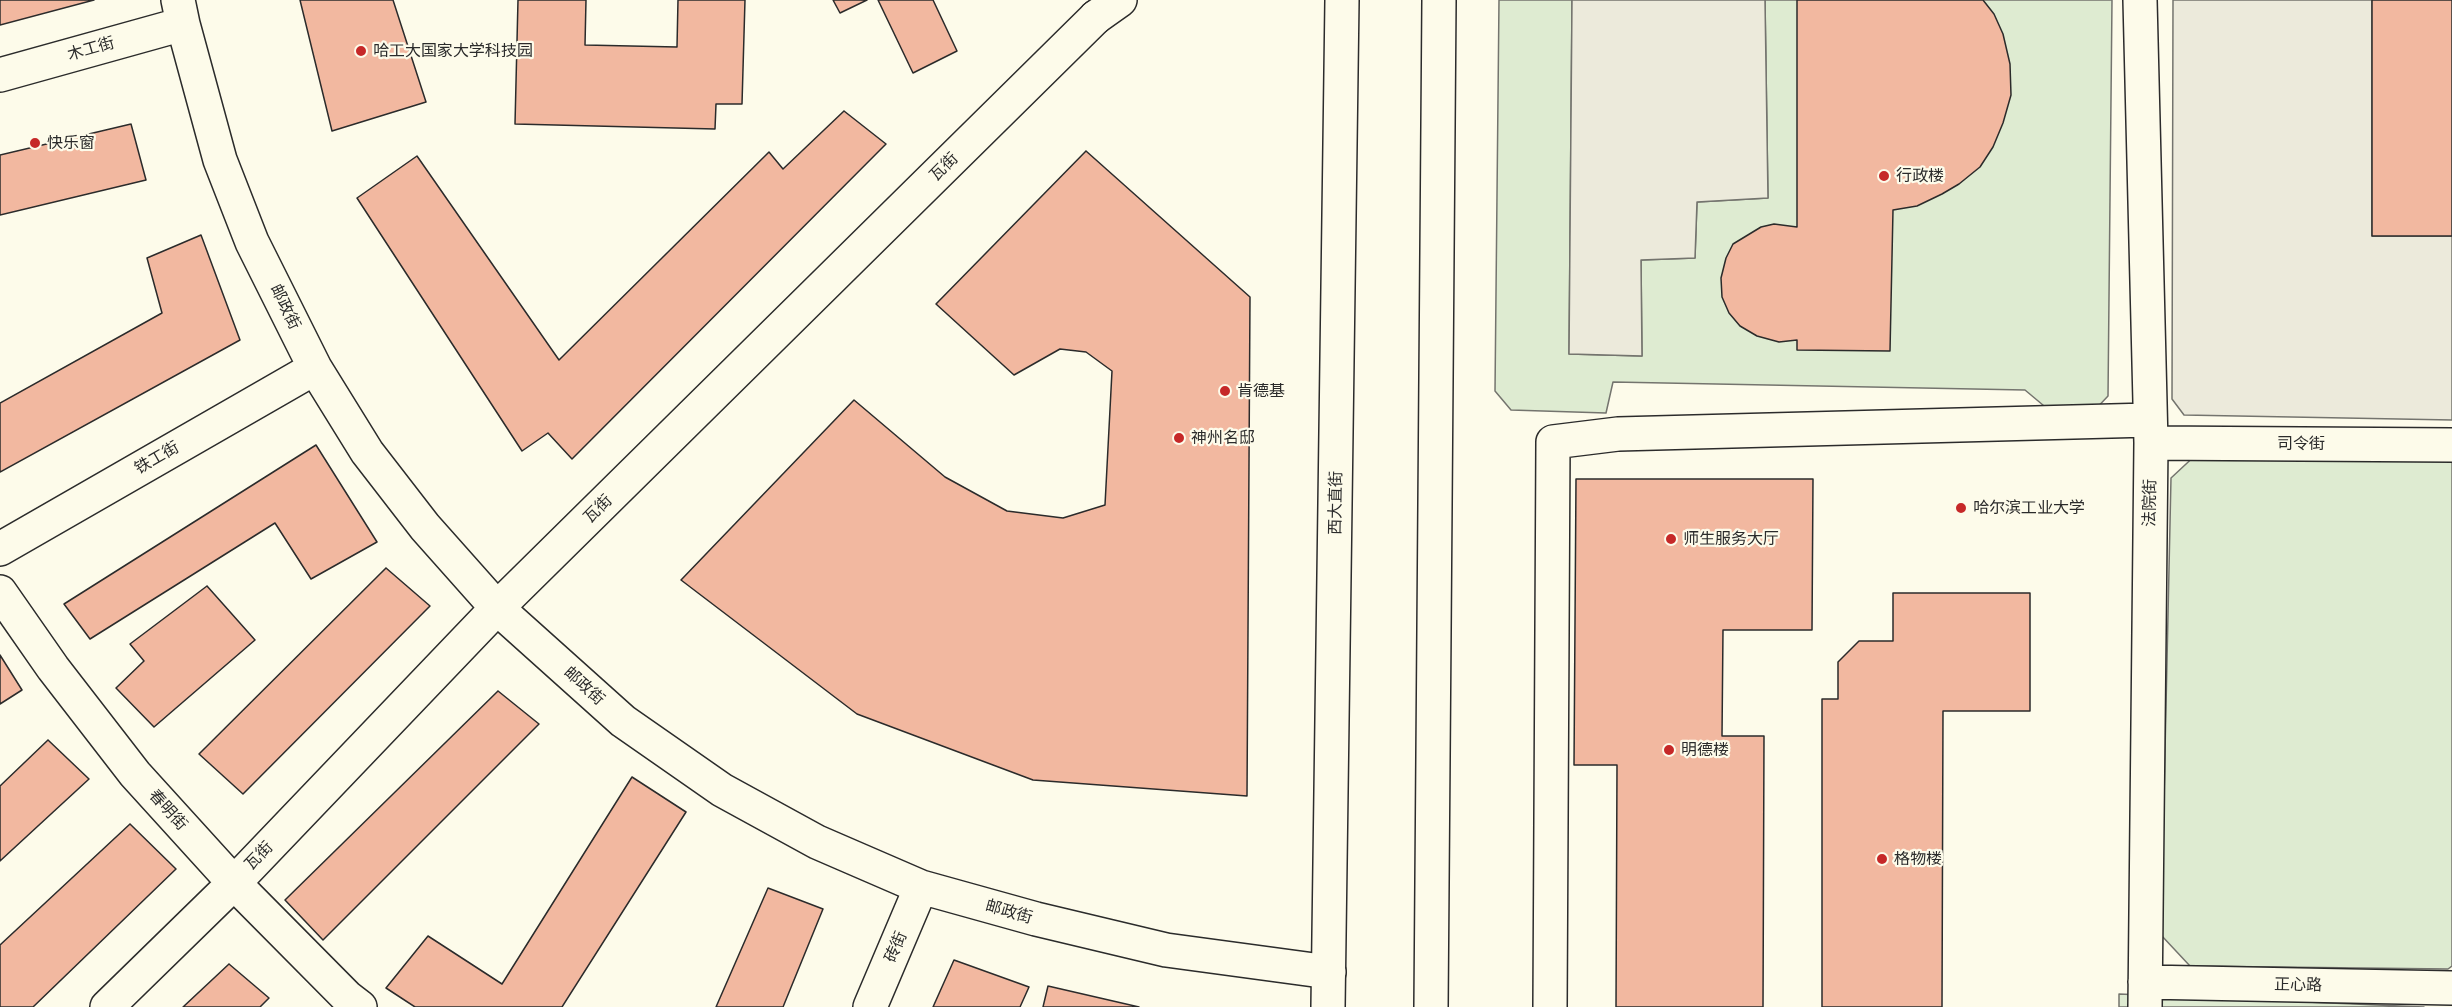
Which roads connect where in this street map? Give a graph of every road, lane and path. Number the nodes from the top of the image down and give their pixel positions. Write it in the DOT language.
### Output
graph roads {
  1 [pos="1439,0"];
  2 [pos="2139,0"];
  3 [pos="1109,6"];
  4 [pos="1338,8"];
  5 [pos="180,12"];
  6 [pos="0,75"];
  7 [pos="315,368"];
  8 [pos="2150,432"];
  9 [pos="2452,445"];
  10 [pos="0,549"];
  11 [pos="0,591"];
  12 [pos="496,608"];
  13 [pos="234,883"];
  14 [pos="921,887"];
  15 [pos="1329,972"];
  16 [pos="2452,988"];
  17 [pos="2145,994"];
  18 [pos="107,1007"];
  19 [pos="360,1007"];
  20 [pos="870,1007"];
  21 [pos="1328,1007"];
  22 [pos="1431,1007"];
  23 [pos="1550,1007"];
  1 -- 22 [label="street"];
  2 -- 8 [label="street, 法院街"];
  3 -- 12 [label="street, 瓦街"];
  4 -- 15 [label="street, 西大直街"];
  5 -- 6 [label="street, 木工街"];
  5 -- 7 [label="street, 邮政街"];
  7 -- 10 [label="street, 铁工街"];
  7 -- 12 [label="street, 邮政街"];
  8 -- 9 [label="street, 司令街"];
  8 -- 17 [label="street, 法院街"];
  8 -- 23 [label="street, 司令街"];
  11 -- 13 [label="street, 春明街"];
  12 -- 13 [label="street, 瓦街"];
  12 -- 14 [label="street, 邮政街"];
  13 -- 18 [label="street, 瓦街"];
  13 -- 19 [label="street, 春明街"];
  14 -- 15 [label="street, 邮政街"];
  14 -- 20 [label="street, 砖街"];
  15 -- 21 [label="street, 西大直街"];
  16 -- 17 [label="street, 正心路"];
}
